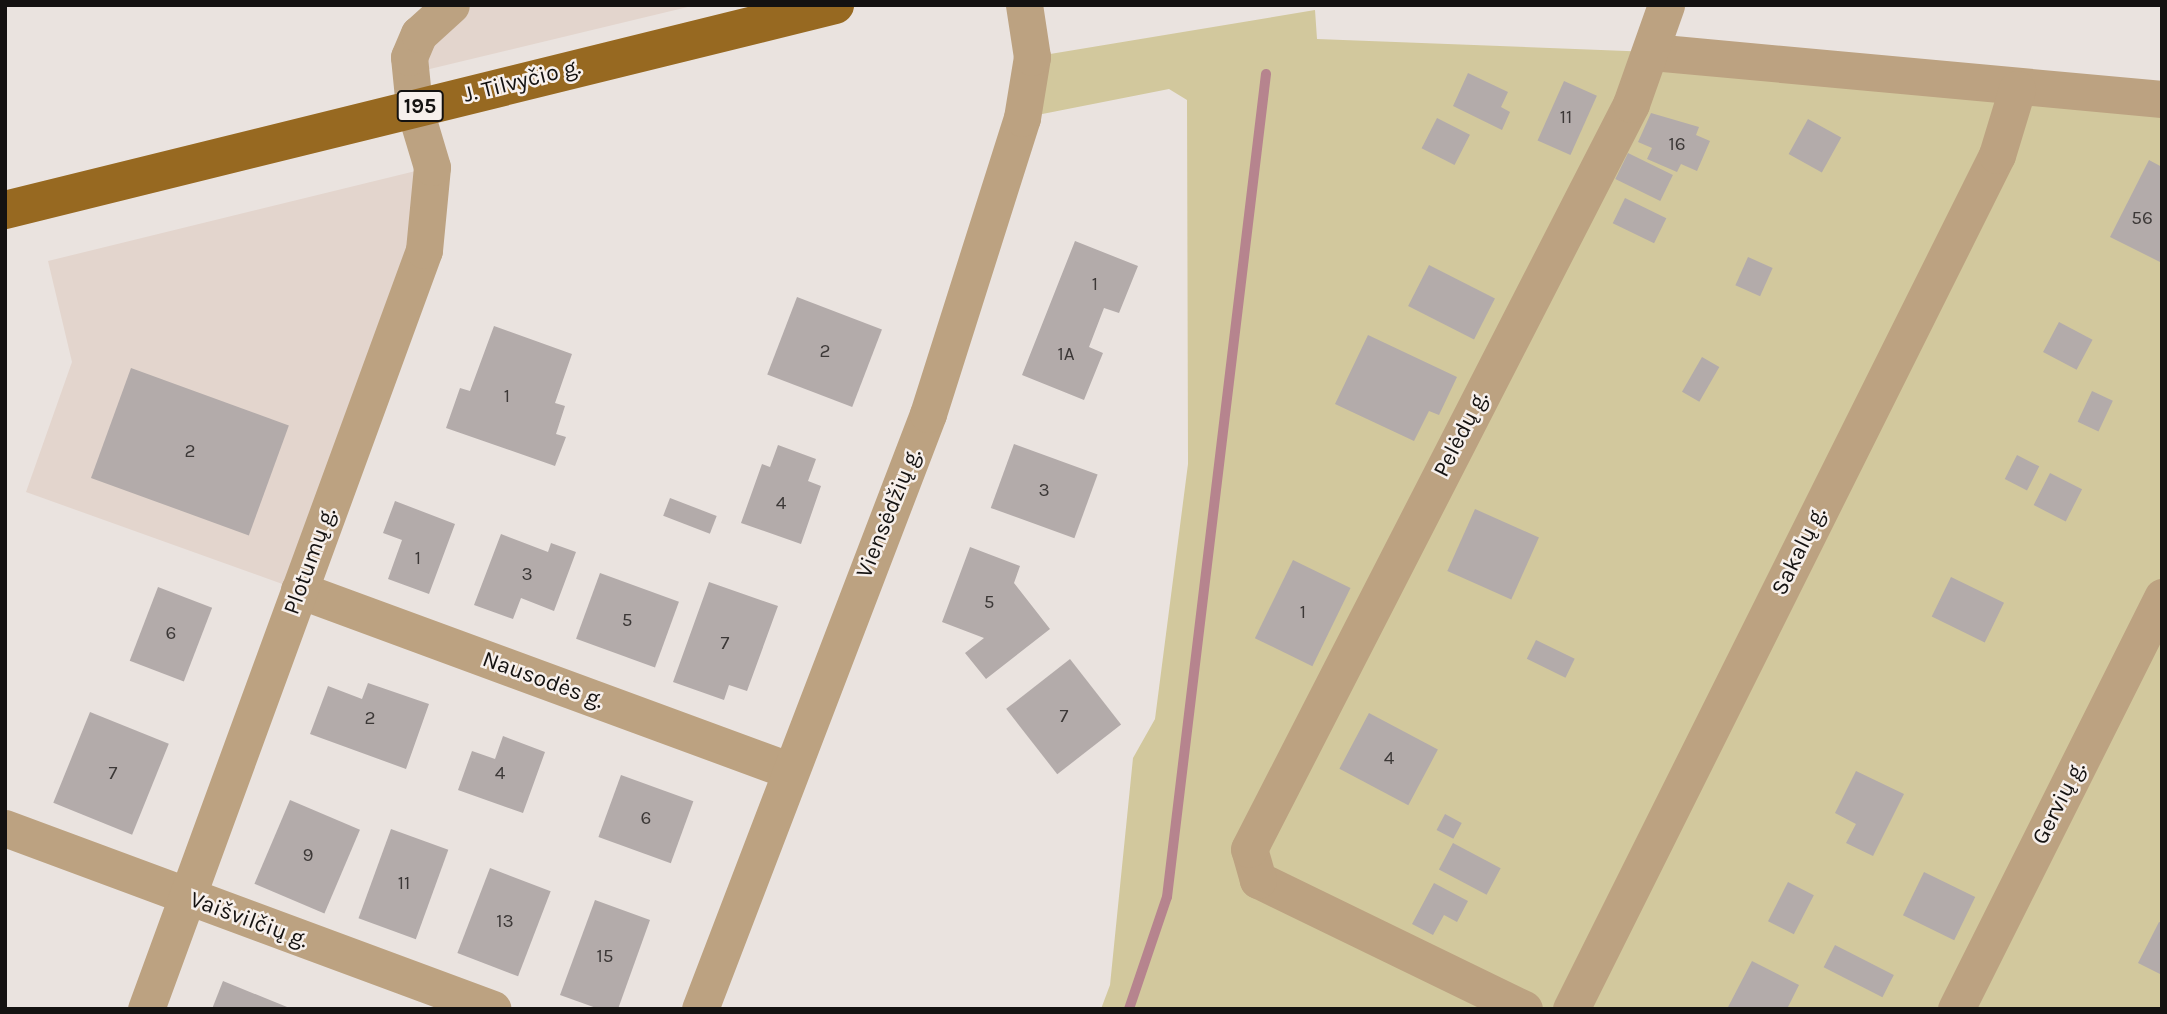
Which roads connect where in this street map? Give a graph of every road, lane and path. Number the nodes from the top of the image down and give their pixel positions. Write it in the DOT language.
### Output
graph roads {
  1 [pos="451,5"];
  2 [pos="835,5"];
  3 [pos="1024,5"];
  4 [pos="1666,5"];
  5 [pos="1652,52"];
  6 [pos="2017,89"];
  7 [pos="2162,99"];
  8 [pos="414,107"];
  9 [pos="5,210"];
  10 [pos="299,590"];
  11 [pos="2162,597"];
  12 [pos="788,770"];
  13 [pos="5,828"];
  14 [pos="187,897"];
  15 [pos="146,1009"];
  16 [pos="493,1009"];
  17 [pos="700,1009"];
  18 [pos="1524,1009"];
  19 [pos="1571,1009"];
  20 [pos="1956,1009"];
  1 -- 8 [label="street, Plotumų g."];
  2 -- 8 [label="main road, J. Tilvyčio g. / 195"];
  3 -- 12 [label="street, Viensėdžių g."];
  4 -- 5 [label="street, Pelėdų g."];
  5 -- 6 [label="street"];
  5 -- 18 [label="street, Pelėdų g."];
  6 -- 7 [label="street"];
  6 -- 19 [label="street, Sakalų g."];
  8 -- 9 [label="main road, J. Tilvyčio g. / 195"];
  8 -- 10 [label="street, Plotumų g."];
  10 -- 12 [label="street, Nausodės g."];
  10 -- 14 [label="street, Plotumų g."];
  11 -- 20 [label="street, Gervių g."];
  12 -- 17 [label="street, Viensėdžių g."];
  13 -- 14 [label="street, Vaišvilčių g."];
  14 -- 15 [label="street, Plotumų g."];
  14 -- 16 [label="street, Vaišvilčių g."];
}
